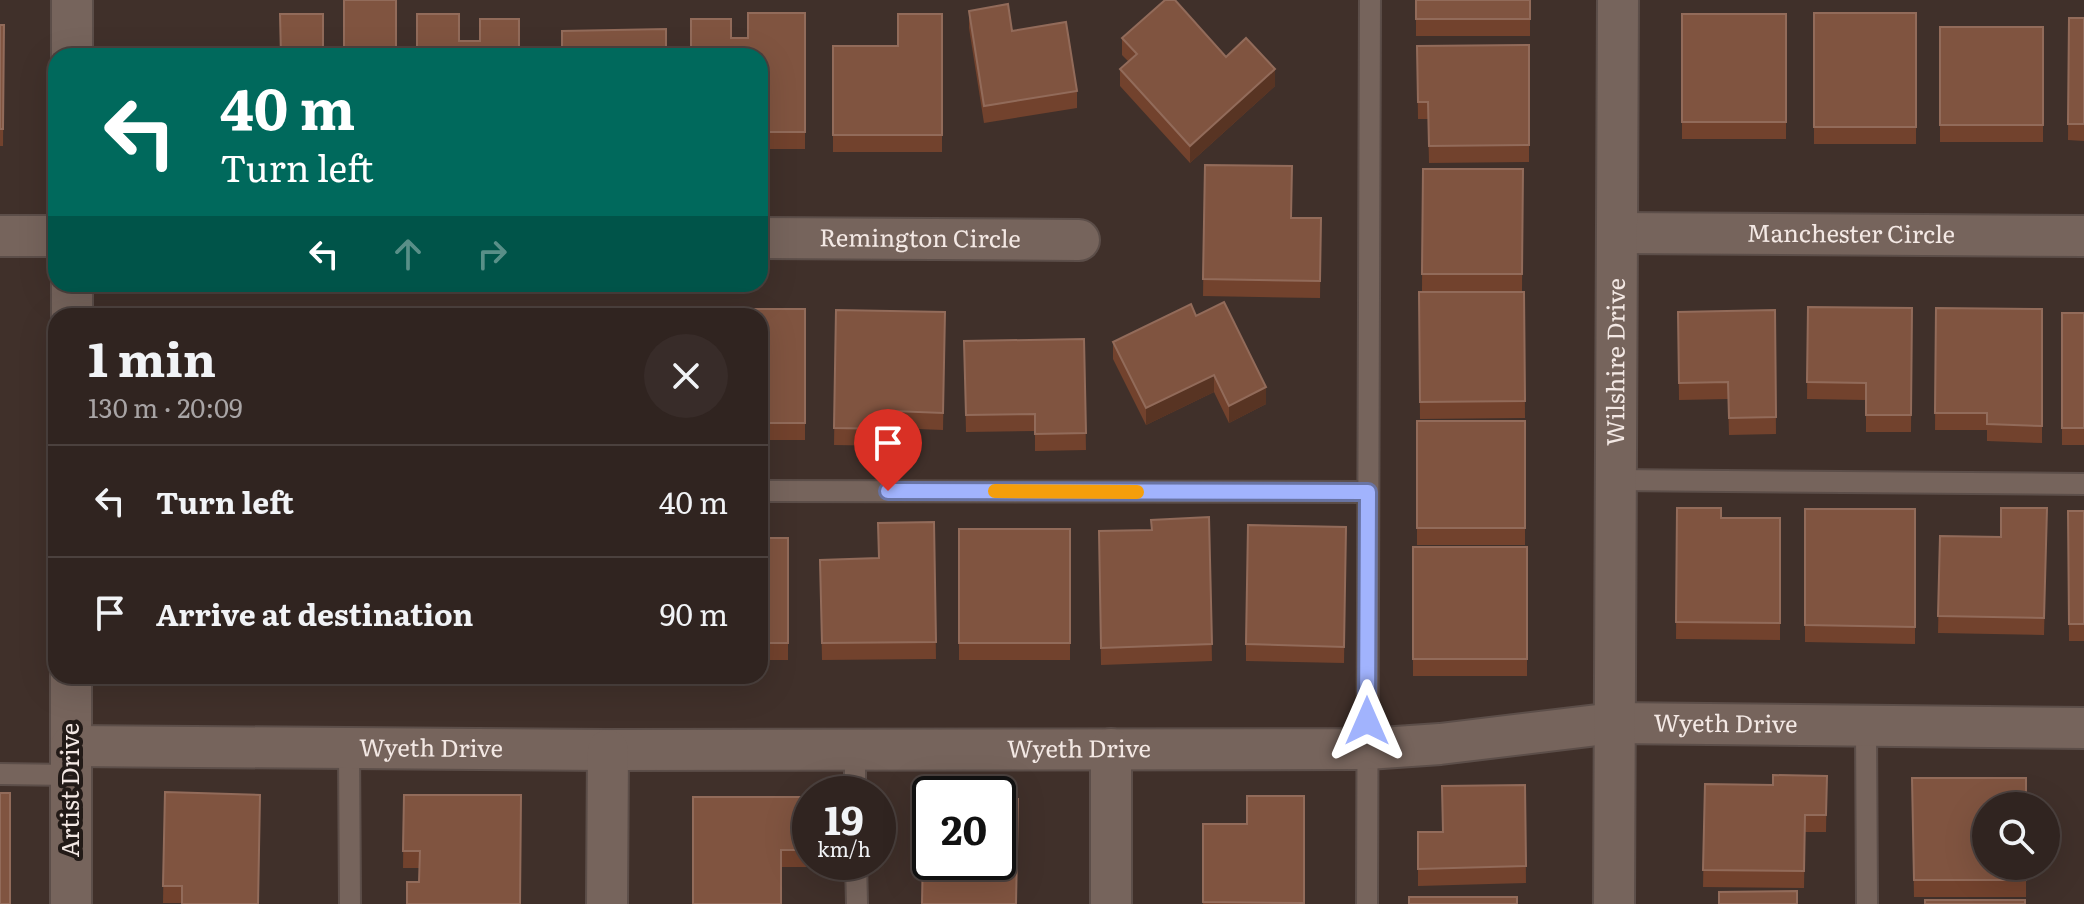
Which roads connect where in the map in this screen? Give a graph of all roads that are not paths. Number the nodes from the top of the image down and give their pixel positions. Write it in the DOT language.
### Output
graph roads {
  1 [pos="72,0"];
  2 [pos="1370,0"];
  3 [pos="1618,0"];
  4 [pos="72,48"];
  5 [pos="1617,233"];
  6 [pos="0,236"];
  7 [pos="48,236"];
  8 [pos="2084,236"];
  9 [pos="768,238"];
  10 [pos="1079,240"];
  11 [pos="1615,480"];
  12 [pos="2084,484"];
  13 [pos="768,491"];
  14 [pos="1368,492"];
  15 [pos="71,684"];
  16 [pos="1614,723"];
  17 [pos="1866,727"];
  18 [pos="2084,728"];
  19 [pos="349,748"];
  20 [pos="855,749"];
  21 [pos="1111,749"];
  22 [pos="1367,749"];
  23 [pos="608,750"];
  24 [pos="71,760"];
  25 [pos="0,774"];
  26 [pos="855,776"];
  27 [pos="856,880"];
  28 [pos="71,904"];
  29 [pos="350,904"];
  30 [pos="607,904"];
  31 [pos="857,904"];
  32 [pos="1111,904"];
  33 [pos="1367,904"];
  34 [pos="1614,904"];
  35 [pos="1867,904"];
  1 -- 4 [label="street"];
  2 -- 14 [label="lane"];
  3 -- 5 [label="street, Wilshire Drive"];
  5 -- 8 [label="street, Manchester Circle"];
  5 -- 11 [label="street, Wilshire Drive"];
  6 -- 7 [label="street"];
  9 -- 10 [label="street, Remington Circle"];
  11 -- 12 [label="lane"];
  11 -- 16 [label="street, Wilshire Drive"];
  13 -- 14 [label="lane"];
  14 -- 22 [label="lane"];
  15 -- 24 [label="street, Artist Drive"];
  16 -- 17 [label="street, Wyeth Drive"];
  16 -- 22 [label="street, Wyeth Drive"];
  16 -- 34 [label="street, Wilshire Drive"];
  17 -- 18 [label="street, Wyeth Drive"];
  17 -- 35 [label="lane"];
  19 -- 23 [label="street, Wyeth Drive"];
  19 -- 24 [label="street, Wyeth Drive"];
  19 -- 29 [label="lane"];
  20 -- 21 [label="street, Wyeth Drive"];
  20 -- 23 [label="street, Wyeth Drive"];
  20 -- 26 [label="lane"];
  21 -- 22 [label="street, Wyeth Drive"];
  21 -- 32 [label="street"];
  22 -- 33 [label="lane"];
  23 -- 30 [label="street"];
  24 -- 25 [label="lane"];
  24 -- 28 [label="street, Artist Drive"];
  27 -- 31 [label="lane"];
}
